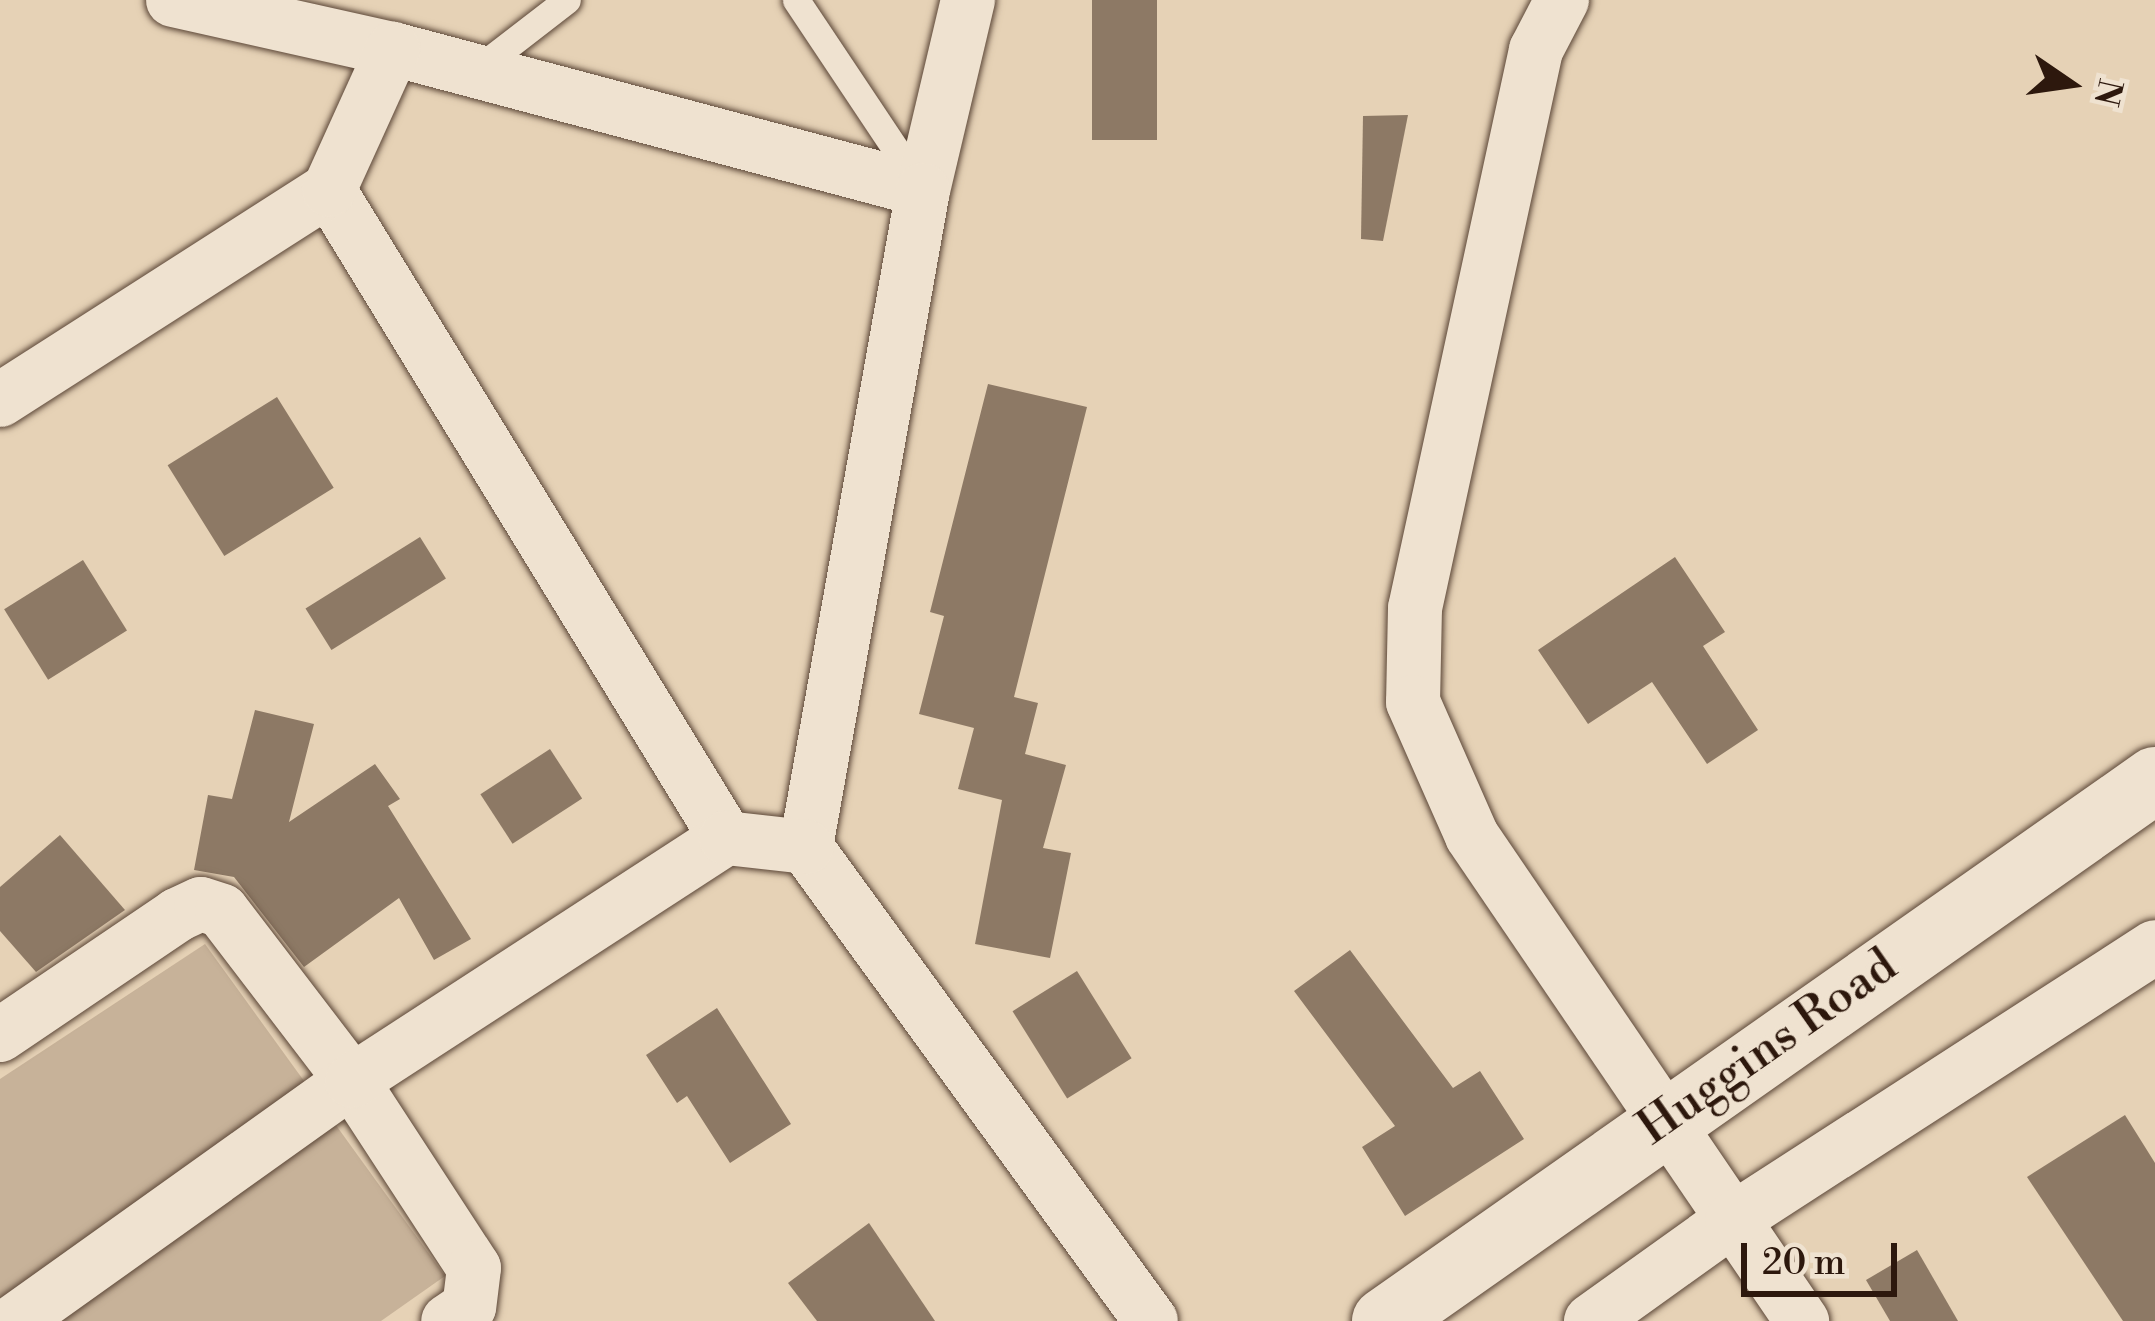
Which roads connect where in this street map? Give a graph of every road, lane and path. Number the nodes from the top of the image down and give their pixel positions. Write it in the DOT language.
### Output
graph roads {
  1 [pos="173,0"];
  2 [pos="567,0"];
  3 [pos="796,0"];
  4 [pos="968,0"];
  5 [pos="1562,0"];
  6 [pos="393,49"];
  7 [pos="472,73"];
  8 [pos="329,190"];
  9 [pos="923,190"];
  10 [pos="0,400"];
  11 [pos="2155,780"];
  12 [pos="726,838"];
  13 [pos="806,847"];
  14 [pos="2155,947"];
  15 [pos="0,1035"];
  16 [pos="352,1081"];
  17 [pos="1663,1120"];
  18 [pos="1732,1220"];
  19 [pos="15,1321"];
  20 [pos="448,1321"];
  21 [pos="1151,1321"];
  22 [pos="1385,1321"];
  23 [pos="1591,1321"];
  24 [pos="1802,1321"];
  1 -- 6 [label="street"];
  2 -- 7 [label="lane"];
  3 -- 9 [label="lane"];
  4 -- 9 [label="street"];
  5 -- 17 [label="street"];
  6 -- 7 [label="street"];
  6 -- 8 [label="street"];
  7 -- 9 [label="street"];
  8 -- 10 [label="street"];
  8 -- 12 [label="street"];
  9 -- 13 [label="street"];
  11 -- 17 [label="street, Huggins Road"];
  12 -- 13 [label="street"];
  12 -- 16 [label="street"];
  13 -- 21 [label="street"];
  14 -- 18 [label="street"];
  15 -- 16 [label="street"];
  16 -- 19 [label="street"];
  16 -- 20 [label="street"];
  17 -- 18 [label="street"];
  17 -- 22 [label="street, Huggins Road"];
  18 -- 23 [label="street"];
  18 -- 24 [label="street"];
}
